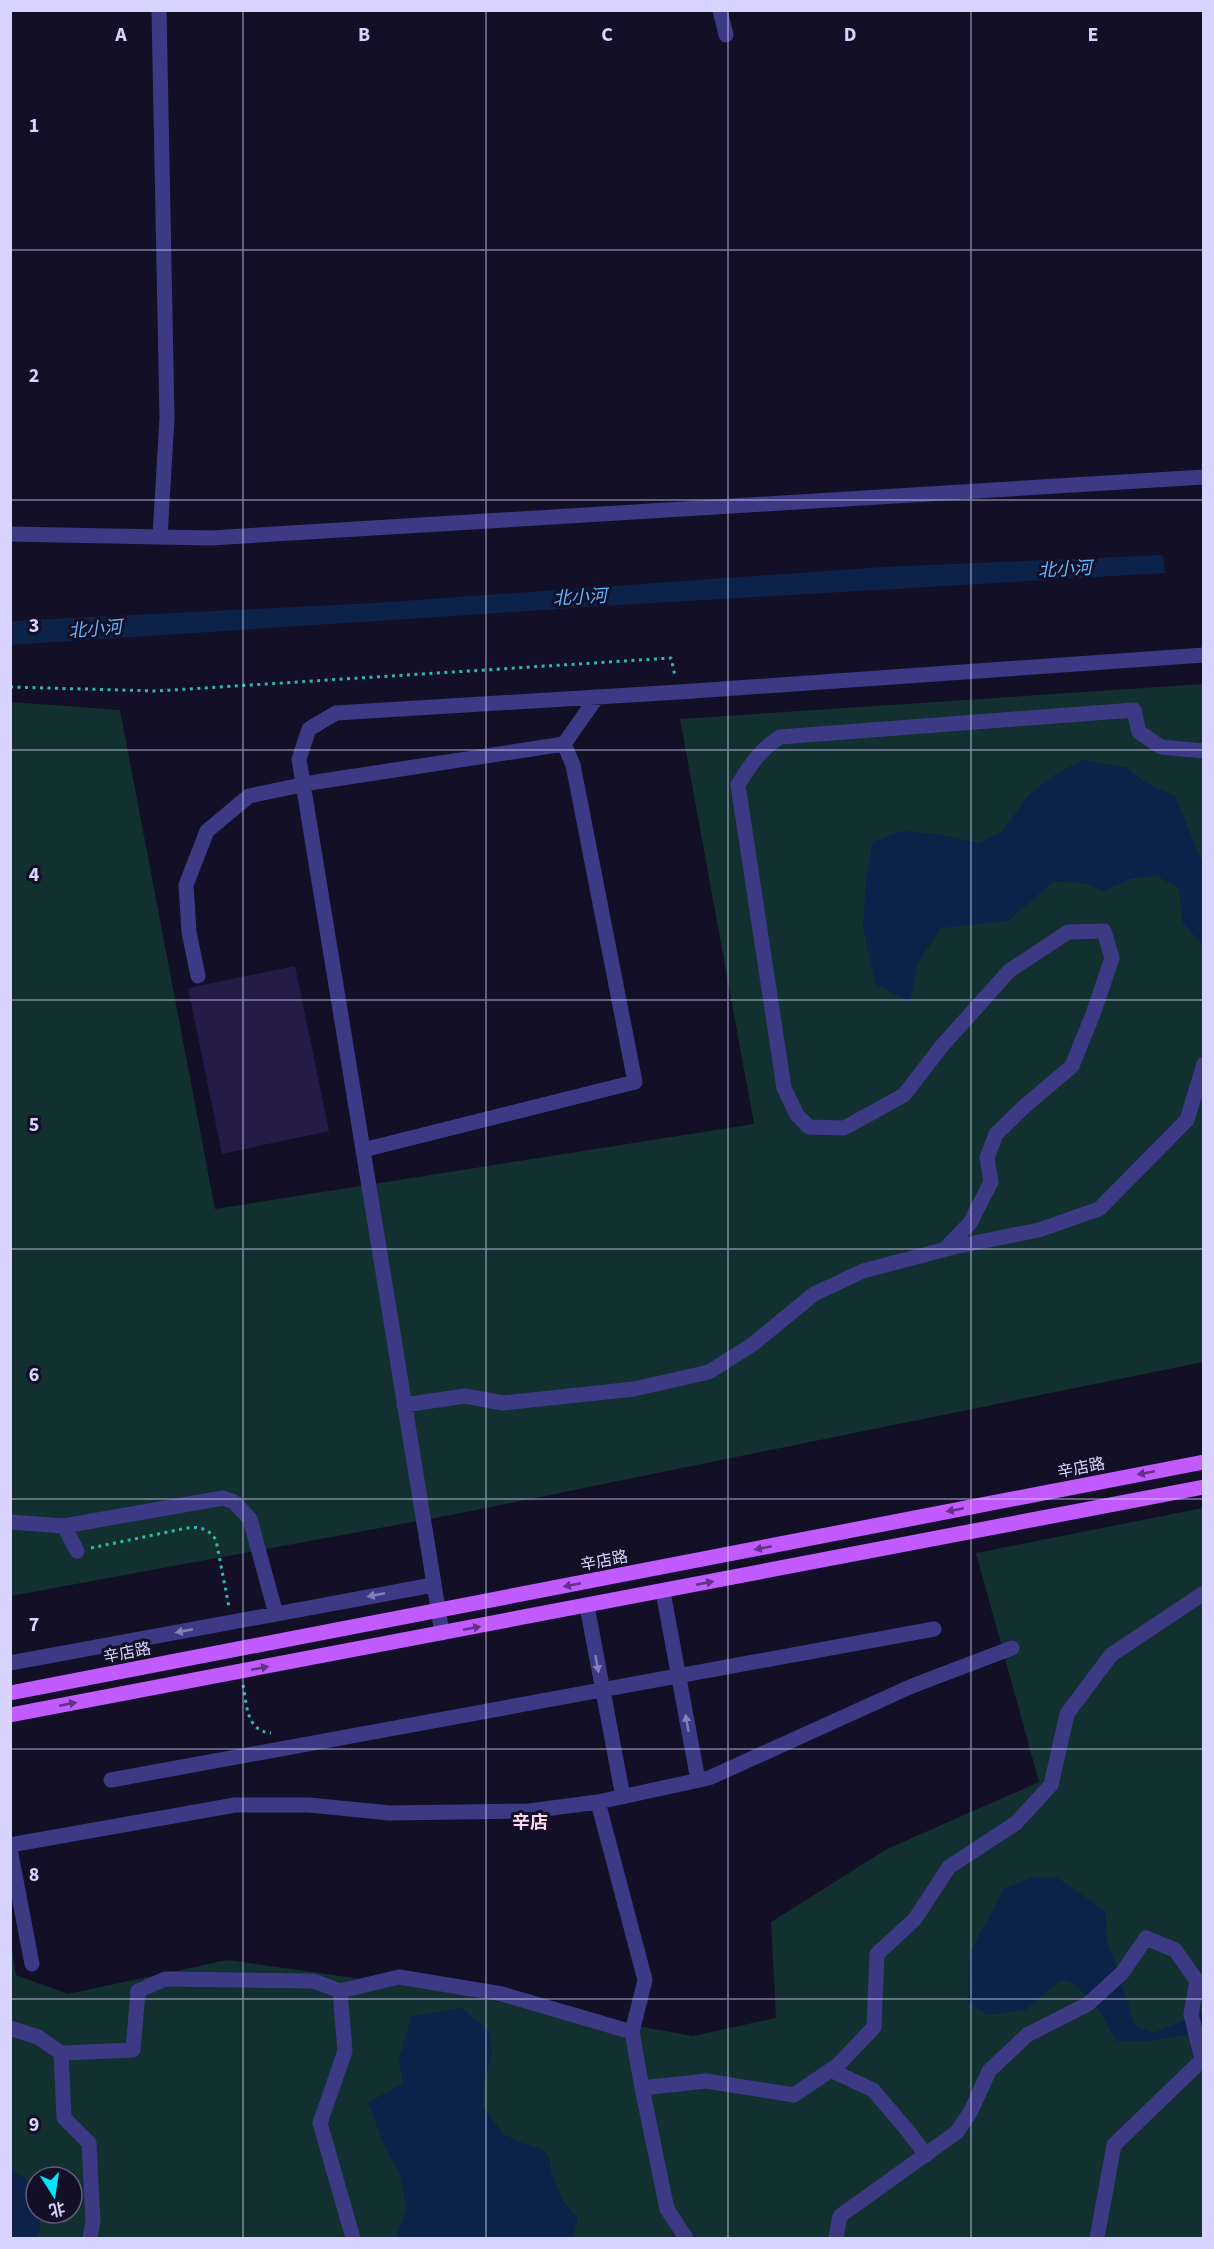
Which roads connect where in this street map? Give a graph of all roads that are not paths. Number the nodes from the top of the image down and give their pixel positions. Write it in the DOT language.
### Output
graph roads {
  1 [pos="159,10"];
  2 [pos="720,10"];
  3 [pos="726,35"];
  4 [pos="1203,477"];
  5 [pos="10,534"];
  6 [pos="160,537"];
  7 [pos="1203,655"];
  8 [pos="597,697"];
  9 [pos="564,744"];
  10 [pos="1203,751"];
  11 [pos="198,976"];
  12 [pos="1203,1064"];
  13 [pos="363,1150"];
  14 [pos="944,1250"];
  15 [pos="404,1405"];
  16 [pos="1203,1462"];
  17 [pos="1203,1487"];
  18 [pos="10,1522"];
  19 [pos="64,1526"];
  20 [pos="77,1551"];
  21 [pos="433,1585"];
  22 [pos="663,1592"];
  23 [pos="1203,1593"];
  24 [pos="587,1606"];
  25 [pos="438,1611"];
  26 [pos="276,1614"];
  27 [pos="934,1629"];
  28 [pos="442,1633"];
  29 [pos="1012,1648"];
  30 [pos="10,1663"];
  31 [pos="679,1676"];
  32 [pos="602,1690"];
  33 [pos="10,1693"];
  34 [pos="10,1714"];
  35 [pos="111,1780"];
  36 [pos="698,1780"];
  37 [pos="623,1797"];
  38 [pos="598,1802"];
  39 [pos="10,1847"];
  40 [pos="32,1964"];
  41 [pos="340,1991"];
  42 [pos="10,2028"];
  43 [pos="632,2032"];
  44 [pos="61,2053"];
  45 [pos="830,2070"];
  46 [pos="642,2088"];
  47 [pos="926,2155"];
  48 [pos="90,2238"];
  49 [pos="353,2238"];
  50 [pos="686,2238"];
  51 [pos="836,2238"];
  52 [pos="1096,2238"];
  1 -- 6 [label="street"];
  2 -- 3 [label="street"];
  4 -- 6 [label="street"];
  5 -- 6 [label="street"];
  7 -- 8 [label="street"];
  8 -- 9 [label="street"];
  8 -- 13 [label="street"];
  9 -- 11 [label="street"];
  9 -- 13 [label="street"];
  10 -- 14 [label="street"];
  12 -- 14 [label="street"];
  13 -- 15 [label="street"];
  14 -- 15 [label="street"];
  15 -- 21 [label="street"];
  16 -- 25 [label="main road, 辛店路, one-way"];
  22 -- 17 [label="main road, one-way"];
  18 -- 19 [label="street"];
  19 -- 20 [label="street"];
  19 -- 26 [label="street"];
  21 -- 25 [label="street"];
  21 -- 26 [label="street, one-way"];
  22 -- 24 [label="main road"];
  22 -- 31 [label="street"];
  23 -- 45 [label="street"];
  28 -- 24 [label="main road, one-way"];
  24 -- 32 [label="street, one-way"];
  25 -- 28 [label="street"];
  25 -- 33 [label="main road, 辛店路"];
  26 -- 30 [label="street, one-way"];
  27 -- 31 [label="street"];
  34 -- 28 [label="main road, one-way"];
  29 -- 36 [label="street"];
  31 -- 32 [label="street"];
  36 -- 31 [label="street, one-way"];
  32 -- 35 [label="street"];
  32 -- 37 [label="street"];
  36 -- 37 [label="street"];
  37 -- 38 [label="street"];
  38 -- 39 [label="street"];
  38 -- 43 [label="street"];
  39 -- 40 [label="street"];
  41 -- 43 [label="street"];
  41 -- 44 [label="street"];
  41 -- 49 [label="street"];
  42 -- 44 [label="street"];
  43 -- 46 [label="street"];
  44 -- 48 [label="street"];
  45 -- 46 [label="street"];
  45 -- 47 [label="street"];
  46 -- 50 [label="street"];
  47 -- 51 [label="street"];
  47 -- 52 [label="street"];
}
